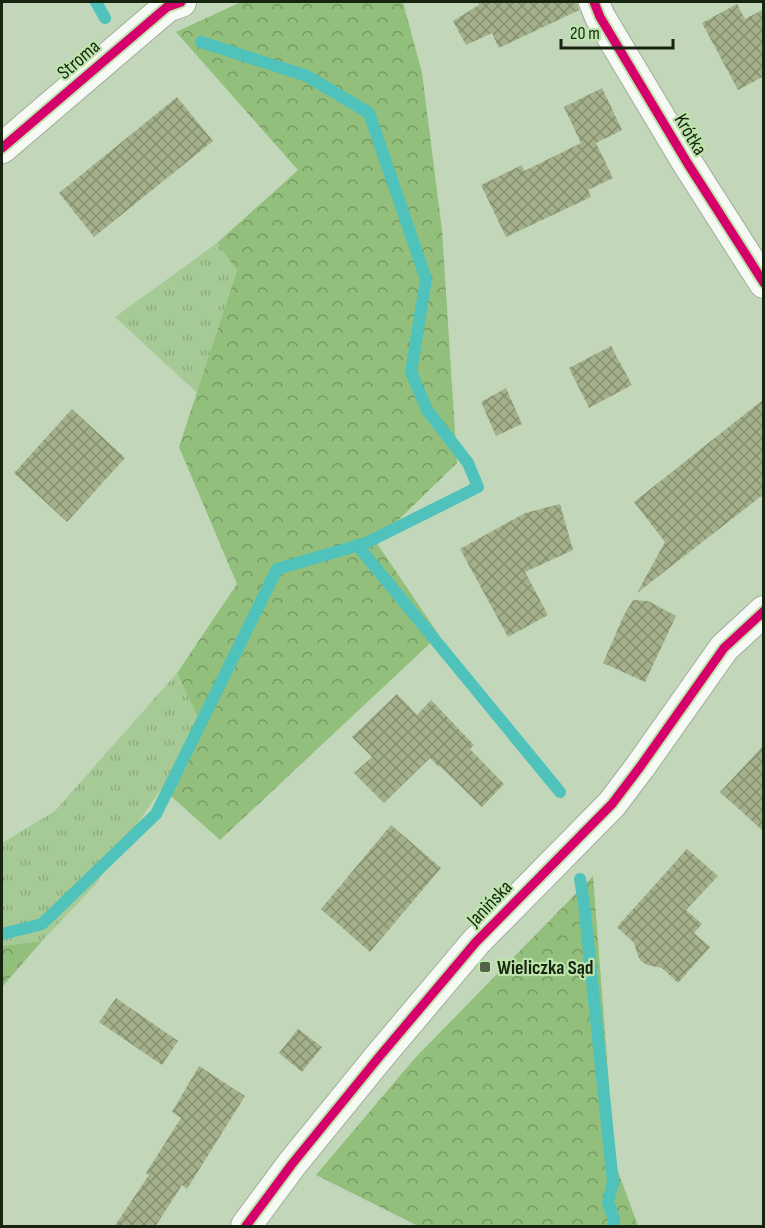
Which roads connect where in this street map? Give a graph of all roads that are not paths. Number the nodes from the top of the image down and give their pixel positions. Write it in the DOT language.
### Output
graph roads {
  1 [pos="181,2"];
  2 [pos="594,2"];
  3 [pos="2,148"];
  4 [pos="764,283"];
  5 [pos="764,611"];
  6 [pos="246,1227"];
  1 -- 3 [label="street, Stroma"];
  2 -- 4 [label="street, Krótka"];
  5 -- 6 [label="street, Janińska"];
}
